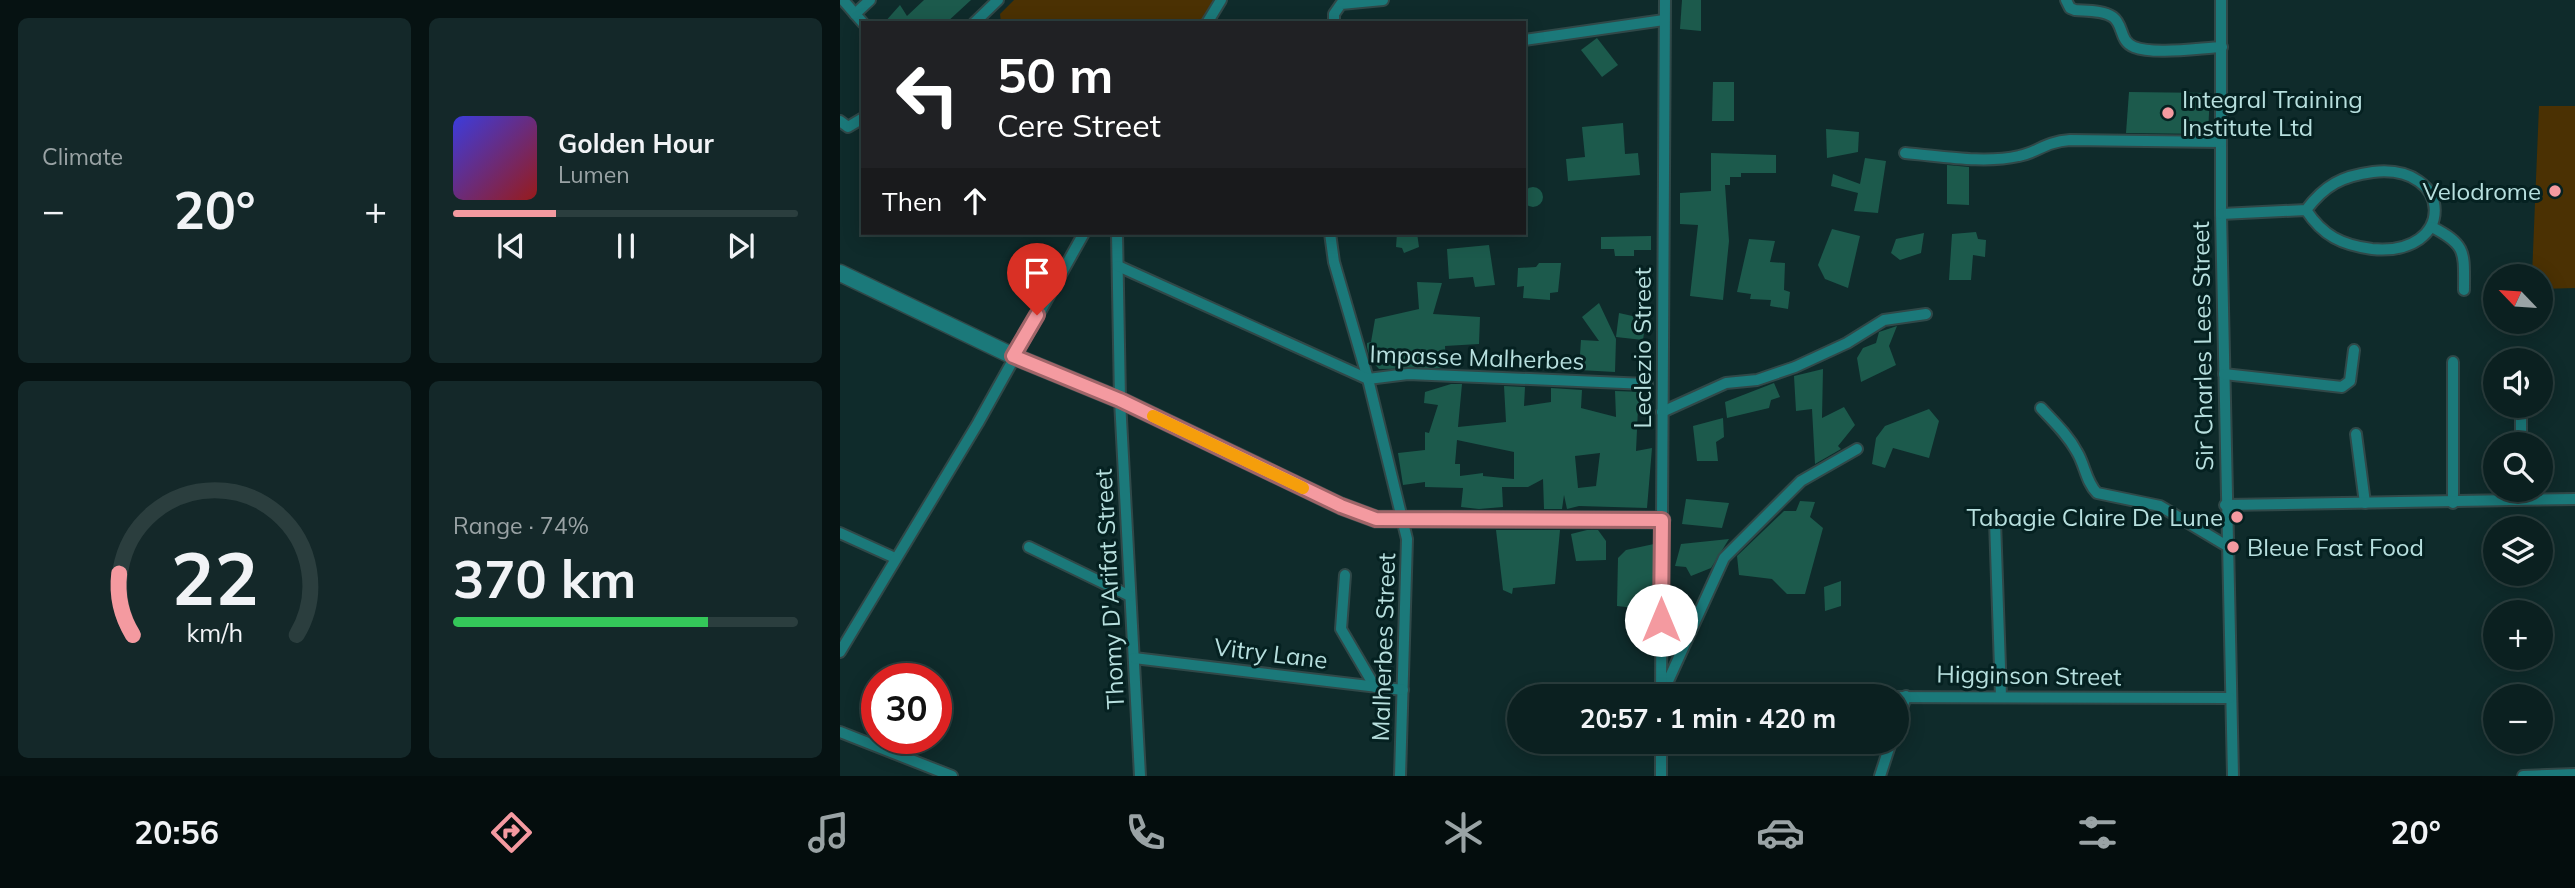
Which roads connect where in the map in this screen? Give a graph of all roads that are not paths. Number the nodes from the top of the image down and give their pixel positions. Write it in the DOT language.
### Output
graph roads {
  1 [pos="843,0"];
  2 [pos="870,0"];
  3 [pos="998,0"];
  4 [pos="1221,0"];
  5 [pos="1383,0"];
  6 [pos="1665,0"];
  7 [pos="2066,0"];
  8 [pos="2221,0"];
  9 [pos="859,19"];
  10 [pos="1664,20"];
  11 [pos="976,21"];
  12 [pos="1208,21"];
  13 [pos="1334,21"];
  14 [pos="1526,40"];
  15 [pos="2222,47"];
  16 [pos="861,120"];
  17 [pos="841,122"];
  18 [pos="2221,142"];
  19 [pos="1905,153"];
  20 [pos="2306,210"];
  21 [pos="2221,214"];
  22 [pos="2432,227"];
  23 [pos="1083,235"];
  24 [pos="1117,235"];
  25 [pos="1330,235"];
  26 [pos="1118,266"];
  27 [pos="840,273"];
  28 [pos="2464,290"];
  29 [pos="1926,314"];
  30 [pos="2354,350"];
  31 [pos="1013,356"];
  32 [pos="2453,362"];
  33 [pos="2224,374"];
  34 [pos="1368,379"];
  35 [pos="1647,384"];
  36 [pos="1120,400"];
  37 [pos="2041,408"];
  38 [pos="1662,412"];
  39 [pos="2356,434"];
  40 [pos="1857,449"];
  41 [pos="2553,497"];
  42 [pos="2483,499"];
  43 [pos="2575,499"];
  44 [pos="2365,503"];
  45 [pos="2453,503"];
  46 [pos="2225,505"];
  47 [pos="1662,520"];
  48 [pos="1401,521"];
  49 [pos="1995,521"];
  50 [pos="840,533"];
  51 [pos="2227,546"];
  52 [pos="1029,547"];
  53 [pos="895,558"];
  54 [pos="1345,575"];
  55 [pos="1130,596"];
  56 [pos="845,632"];
  57 [pos="840,652"];
  58 [pos="1134,659"];
  59 [pos="1661,684"];
  60 [pos="1666,684"];
  61 [pos="1375,687"];
  62 [pos="1403,690"];
  63 [pos="1909,696"];
  64 [pos="2001,697"];
  65 [pos="2230,698"];
  66 [pos="840,732"];
  67 [pos="1661,754"];
  68 [pos="1887,754"];
  69 [pos="2575,774"];
  70 [pos="952,776"];
  71 [pos="1140,776"];
  72 [pos="1400,776"];
  73 [pos="1661,776"];
  74 [pos="1880,776"];
  75 [pos="2233,776"];
  76 [pos="2523,776"];
  1 -- 9 [label="street"];
  2 -- 9 [label="street"];
  3 -- 11 [label="street"];
  4 -- 12 [label="street"];
  5 -- 13 [label="street"];
  6 -- 10 [label="street, Leclezio Street"];
  7 -- 15 [label="street"];
  8 -- 15 [label="street, Sir Charles Lees Street"];
  10 -- 14 [label="street"];
  10 -- 38 [label="street, Leclezio Street"];
  15 -- 18 [label="street, Sir Charles Lees Street"];
  16 -- 17 [label="street"];
  18 -- 19 [label="street"];
  18 -- 21 [label="street, Sir Charles Lees Street"];
  20 -- 21 [label="street"];
  20 -- 22 [label="street"];
  20 -- 22 [label="street"];
  21 -- 33 [label="street, Sir Charles Lees Street"];
  22 -- 28 [label="street"];
  23 -- 31 [label="street"];
  24 -- 26 [label="street, Thomy D'Arifat Street"];
  25 -- 34 [label="street, Malherbes Street"];
  26 -- 34 [label="street, Impasse Malherbes"];
  26 -- 36 [label="street, Thomy D'Arifat Street"];
  27 -- 31 [label="street"];
  29 -- 38 [label="street"];
  30 -- 33 [label="street"];
  31 -- 36 [label="street"];
  31 -- 53 [label="street"];
  32 -- 45 [label="street"];
  33 -- 46 [label="street, Sir Charles Lees Street"];
  34 -- 35 [label="street, Impasse Malherbes"];
  34 -- 48 [label="street, Malherbes Street"];
  36 -- 48 [label="street"];
  36 -- 55 [label="street, Thomy D'Arifat Street"];
  37 -- 51 [label="street"];
  38 -- 47 [label="street, Leclezio Street"];
  39 -- 44 [label="street"];
  40 -- 60 [label="street"];
  41 -- 43 [label="street"];
  42 -- 45 [label="street"];
  44 -- 45 [label="street"];
  44 -- 46 [label="street"];
  46 -- 51 [label="street, Sir Charles Lees Street"];
  47 -- 48 [label="street"];
  47 -- 59 [label="street, Leclezio Street"];
  48 -- 62 [label="street, Malherbes Street"];
  49 -- 64 [label="street"];
  50 -- 53 [label="street"];
  51 -- 65 [label="street, Sir Charles Lees Street"];
  52 -- 55 [label="street"];
  53 -- 56 [label="street"];
  54 -- 61 [label="street"];
  55 -- 58 [label="street, Thomy D'Arifat Street"];
  56 -- 57 [label="street"];
  58 -- 61 [label="street, Vitry Lane"];
  58 -- 71 [label="street, Thomy D'Arifat Street"];
  61 -- 62 [label="street, Vitry Lane"];
  62 -- 72 [label="street, Malherbes Street"];
  63 -- 64 [label="street, Higginson Street"];
  64 -- 65 [label="street, Higginson Street"];
  65 -- 75 [label="street, Sir Charles Lees Street"];
  66 -- 70 [label="street"];
  67 -- 73 [label="street"];
  68 -- 74 [label="street"];
  69 -- 76 [label="street"];
}
